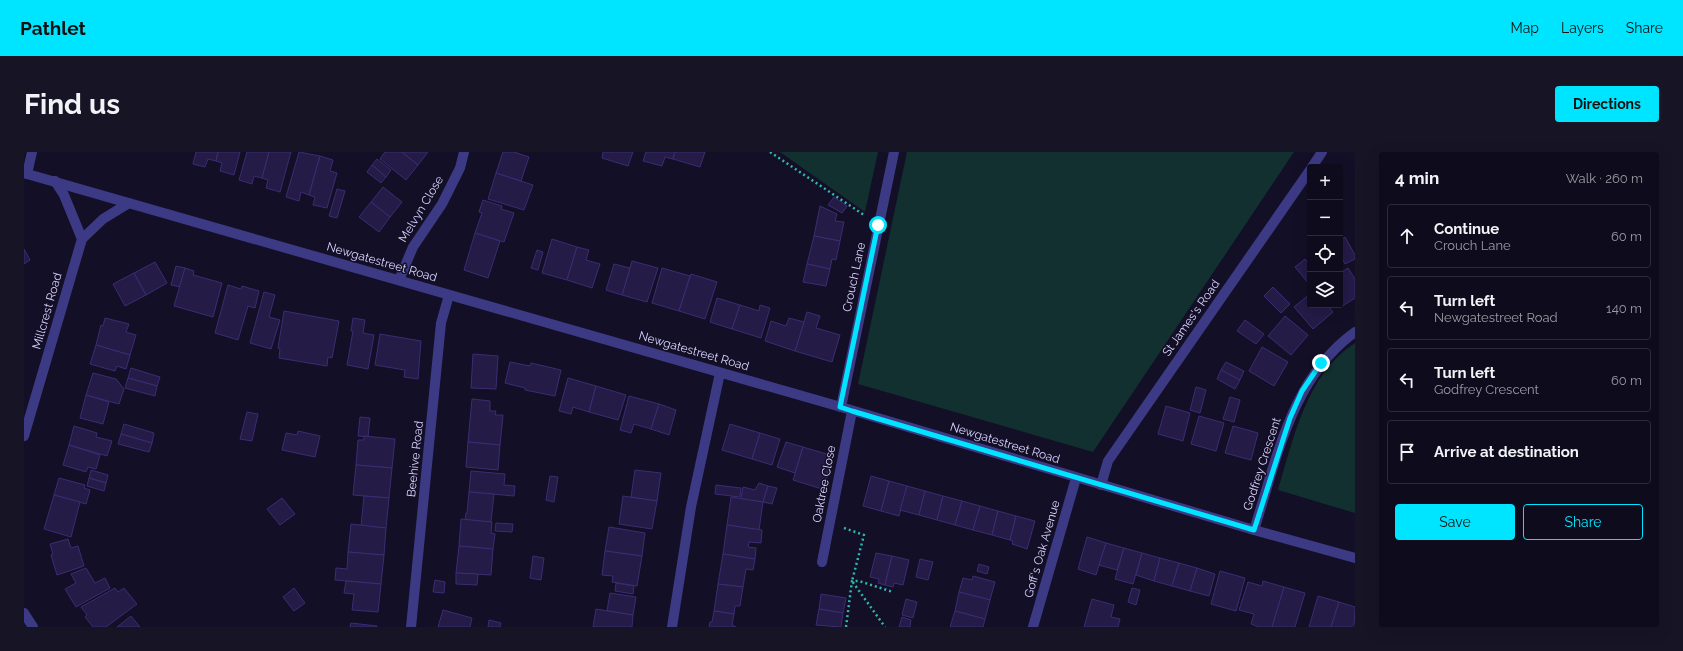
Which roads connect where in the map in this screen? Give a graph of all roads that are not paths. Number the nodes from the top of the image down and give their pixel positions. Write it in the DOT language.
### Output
graph roads {
  1 [pos="32,152"];
  2 [pos="464,152"];
  3 [pos="894,152"];
  4 [pos="1322,152"];
  5 [pos="1314,164"];
  6 [pos="26,173"];
  7 [pos="1307,174"];
  8 [pos="55,181"];
  9 [pos="129,203"];
  10 [pos="82,239"];
  11 [pos="399,280"];
  12 [pos="449,295"];
  13 [pos="1355,332"];
  14 [pos="720,373"];
  15 [pos="840,407"];
  16 [pos="852,411"];
  17 [pos="24,436"];
  18 [pos="1076,478"];
  19 [pos="1102,485"];
  20 [pos="1254,530"];
  21 [pos="1355,558"];
  22 [pos="822,562"];
  23 [pos="24,613"];
  24 [pos="33,627"];
  25 [pos="411,627"];
  26 [pos="672,627"];
  27 [pos="1033,627"];
  1 -- 6 [label="street"];
  2 -- 11 [label="street, Melvyn Close"];
  3 -- 15 [label="street, Crouch Lane"];
  4 -- 5 [label="street"];
  6 -- 8 [label="street, Newgatestreet Road"];
  7 -- 19 [label="street, St James's Road"];
  8 -- 9 [label="street, Newgatestreet Road"];
  8 -- 10 [label="street"];
  9 -- 10 [label="street, Millcrest Road"];
  9 -- 11 [label="street, Newgatestreet Road"];
  10 -- 17 [label="street, Millcrest Road"];
  11 -- 12 [label="street, Newgatestreet Road"];
  12 -- 14 [label="street, Newgatestreet Road"];
  12 -- 25 [label="street, Beehive Road"];
  13 -- 20 [label="street, Godfrey Crescent"];
  14 -- 15 [label="street, Newgatestreet Road"];
  14 -- 26 [label="street"];
  15 -- 16 [label="street, Newgatestreet Road"];
  16 -- 18 [label="street, Newgatestreet Road"];
  16 -- 22 [label="street, Oaktree Close"];
  18 -- 19 [label="street, Newgatestreet Road"];
  18 -- 27 [label="street, Goff's Oak Avenue"];
  19 -- 20 [label="street, Newgatestreet Road"];
  20 -- 21 [label="street, Newgatestreet Road"];
  23 -- 24 [label="street"];
}
